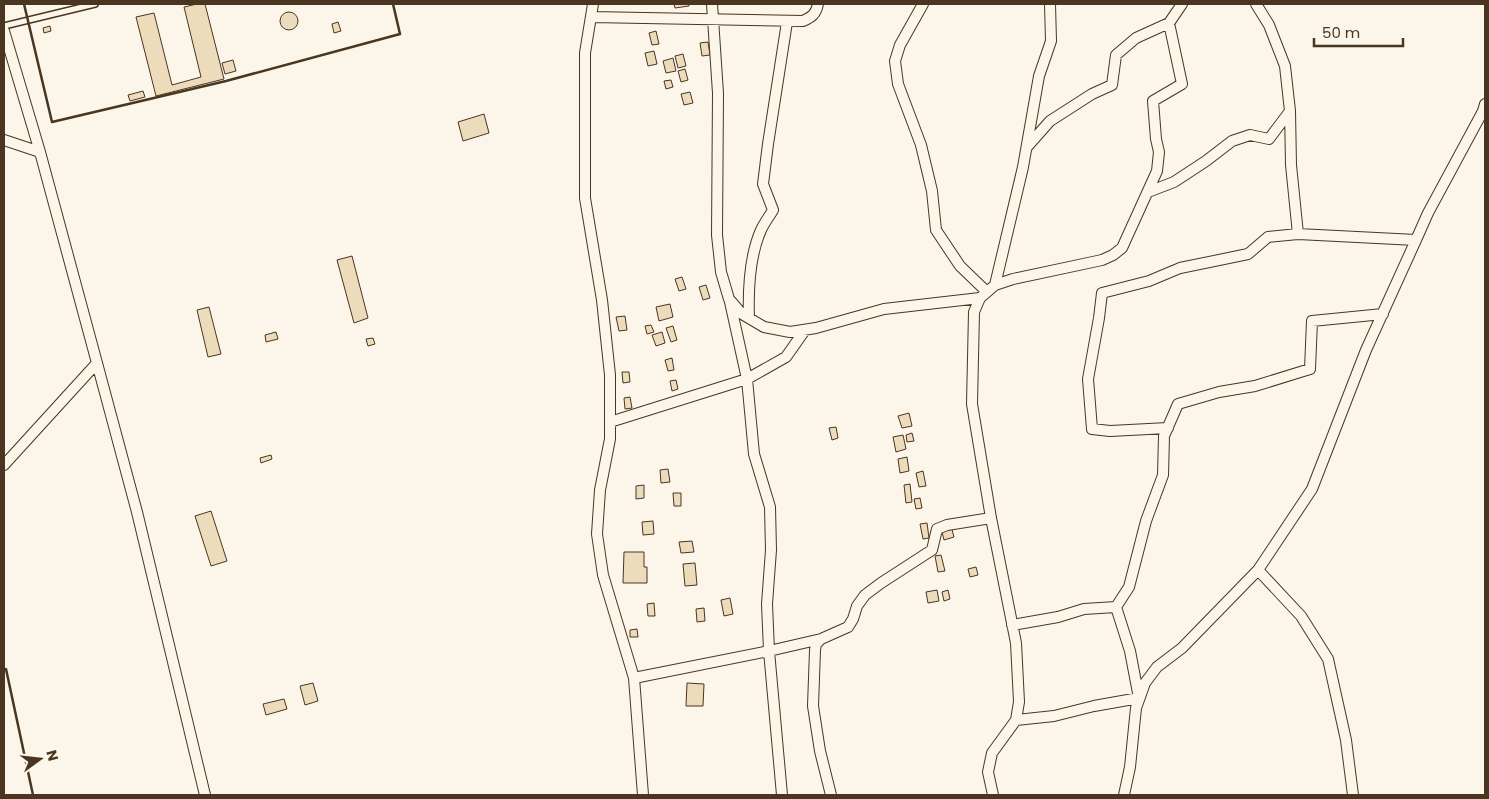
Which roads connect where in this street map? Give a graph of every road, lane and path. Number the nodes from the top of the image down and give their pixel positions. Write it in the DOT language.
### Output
graph roads {
  1 [pos="95,4"];
  2 [pos="593,4"];
  3 [pos="712,4"];
  4 [pos="818,4"];
  5 [pos="922,4"];
  6 [pos="1050,4"];
  7 [pos="1182,4"];
  8 [pos="1256,4"];
  9 [pos="591,17"];
  10 [pos="712,19"];
  11 [pos="787,22"];
  12 [pos="1169,23"];
  13 [pos="4,26"];
  14 [pos="4,31"];
  15 [pos="1485,104"];
  16 [pos="1290,111"];
  17 [pos="4,140"];
  18 [pos="1026,147"];
  19 [pos="40,152"];
  20 [pos="1148,192"];
  21 [pos="1298,234"];
  22 [pos="1416,240"];
  23 [pos="987,292"];
  24 [pos="729,299"];
  25 [pos="1382,314"];
  26 [pos="749,318"];
  27 [pos="805,330"];
  28 [pos="97,363"];
  29 [pos="747,379"];
  30 [pos="610,422"];
  31 [pos="1168,428"];
  32 [pos="4,465"];
  33 [pos="991,518"];
  34 [pos="1258,570"];
  35 [pos="1116,607"];
  36 [pos="1012,625"];
  37 [pos="821,638"];
  38 [pos="769,652"];
  39 [pos="634,678"];
  40 [pos="1139,698"];
  41 [pos="1016,720"];
  42 [pos="205,795"];
  43 [pos="643,795"];
  44 [pos="782,795"];
  45 [pos="831,795"];
  46 [pos="993,795"];
  47 [pos="1124,795"];
  48 [pos="1353,795"];
  1 -- 13 [label="lane"];
  2 -- 9 [label="street"];
  3 -- 10 [label="street"];
  4 -- 11 [label="street"];
  5 -- 23 [label="street"];
  6 -- 18 [label="street"];
  7 -- 12 [label="street"];
  8 -- 16 [label="street"];
  9 -- 10 [label="street"];
  9 -- 30 [label="street"];
  10 -- 11 [label="street"];
  10 -- 24 [label="street"];
  11 -- 26 [label="street"];
  12 -- 18 [label="street"];
  12 -- 20 [label="street"];
  14 -- 19 [label="street"];
  15 -- 22 [label="street"];
  16 -- 20 [label="street"];
  16 -- 21 [label="street"];
  17 -- 19 [label="street"];
  18 -- 23 [label="street"];
  19 -- 28 [label="street"];
  20 -- 23 [label="street"];
  21 -- 22 [label="street"];
  21 -- 31 [label="street"];
  22 -- 25 [label="street"];
  23 -- 27 [label="street"];
  23 -- 33 [label="street"];
  24 -- 26 [label="street"];
  24 -- 29 [label="street"];
  25 -- 31 [label="street"];
  25 -- 34 [label="street"];
  26 -- 27 [label="street"];
  27 -- 29 [label="street"];
  28 -- 32 [label="street"];
  28 -- 42 [label="street"];
  29 -- 30 [label="street"];
  29 -- 38 [label="street"];
  30 -- 39 [label="street"];
  31 -- 35 [label="street"];
  33 -- 36 [label="street"];
  33 -- 37 [label="street"];
  34 -- 40 [label="street"];
  34 -- 48 [label="street"];
  35 -- 36 [label="street"];
  35 -- 40 [label="street"];
  36 -- 41 [label="street"];
  37 -- 38 [label="street"];
  37 -- 45 [label="street"];
  38 -- 39 [label="street"];
  38 -- 44 [label="street"];
  39 -- 43 [label="street"];
  40 -- 41 [label="street"];
  40 -- 47 [label="street"];
  41 -- 46 [label="street"];
}
